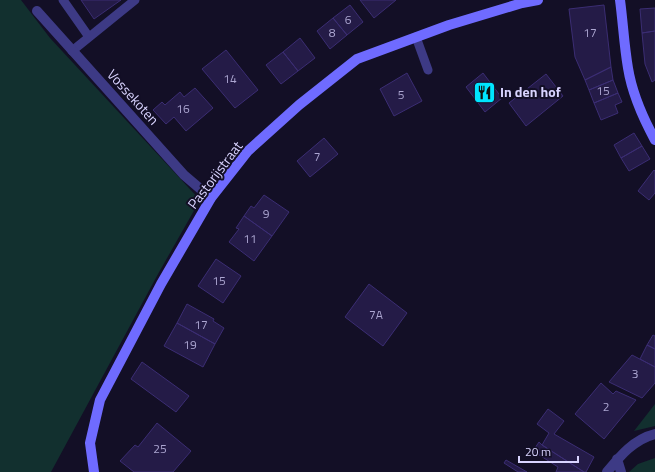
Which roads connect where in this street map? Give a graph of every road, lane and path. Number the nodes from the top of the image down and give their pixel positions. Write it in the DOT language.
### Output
graph roads {
  1 [pos="62,0"];
  2 [pos="135,0"];
  3 [pos="538,0"];
  4 [pos="620,0"];
  5 [pos="37,11"];
  6 [pos="90,37"];
  7 [pos="416,37"];
  8 [pos="72,52"];
  9 [pos="428,70"];
  10 [pos="655,140"];
  11 [pos="212,198"];
  12 [pos="655,434"];
  13 [pos="618,459"];
  14 [pos="94,472"];
  15 [pos="607,472"];
  16 [pos="621,472"];
  1 -- 6 [label="lane"];
  2 -- 6 [label="lane"];
  3 -- 7 [label="street, Pastorijstraat"];
  4 -- 10 [label="street"];
  5 -- 8 [label="street, Vossekoten"];
  6 -- 8 [label="lane"];
  7 -- 9 [label="lane"];
  7 -- 11 [label="street, Pastorijstraat"];
  8 -- 11 [label="street, Vossekoten"];
  11 -- 14 [label="street, Pastorijstraat"];
  12 -- 13 [label="street"];
  13 -- 15 [label="street"];
  13 -- 16 [label="street"];
}
